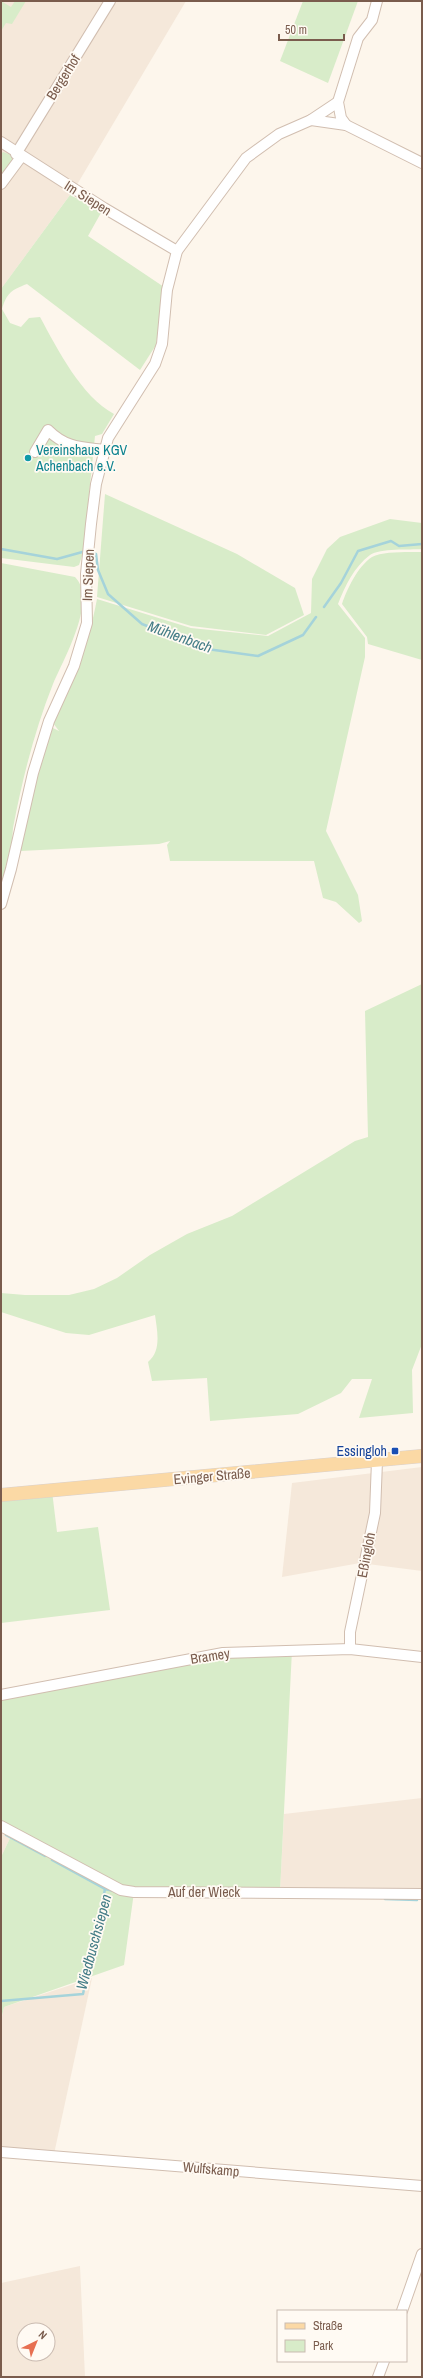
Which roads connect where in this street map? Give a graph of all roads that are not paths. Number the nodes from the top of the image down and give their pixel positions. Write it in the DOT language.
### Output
graph roads {
  1 [pos="110,1"];
  2 [pos="377,1"];
  3 [pos="338,102"];
  4 [pos="311,120"];
  5 [pos="346,125"];
  6 [pos="2,145"];
  7 [pos="19,155"];
  8 [pos="422,163"];
  9 [pos="1,184"];
  10 [pos="177,251"];
  11 [pos="104,450"];
  12 [pos="35,452"];
  13 [pos="1,904"];
  14 [pos="422,1456"];
  15 [pos="377,1461"];
  16 [pos="1,1495"];
  17 [pos="350,1649"];
  18 [pos="422,1657"];
  19 [pos="1,1695"];
  20 [pos="1,1826"];
  21 [pos="422,1894"];
  22 [pos="1,2152"];
  23 [pos="422,2186"];
  24 [pos="422,2254"];
  25 [pos="402,2310"];
  26 [pos="384,2362"];
  27 [pos="378,2377"];
  1 -- 7 [label="street, Bergerhof"];
  2 -- 3 [label="street"];
  3 -- 4 [label="street, Im Siepen"];
  3 -- 5 [label="street"];
  4 -- 5 [label="street"];
  4 -- 10 [label="street, Im Siepen"];
  5 -- 8 [label="street"];
  6 -- 7 [label="street, Im Siepen"];
  7 -- 9 [label="street, Bergerhof"];
  7 -- 10 [label="street, Im Siepen"];
  10 -- 11 [label="street, Im Siepen"];
  11 -- 12 [label="street"];
  11 -- 13 [label="street, Im Siepen"];
  14 -- 15 [label="main road, Evinger Straße"];
  15 -- 16 [label="main road, Evinger Straße"];
  15 -- 17 [label="street, Eßingloh"];
  17 -- 18 [label="street, Bramey"];
  17 -- 19 [label="street, Bramey"];
  20 -- 21 [label="street, Auf der Wieck"];
  22 -- 23 [label="street, Wulfskamp"];
  24 -- 25 [label="street"];
  26 -- 27 [label="street"];
}
